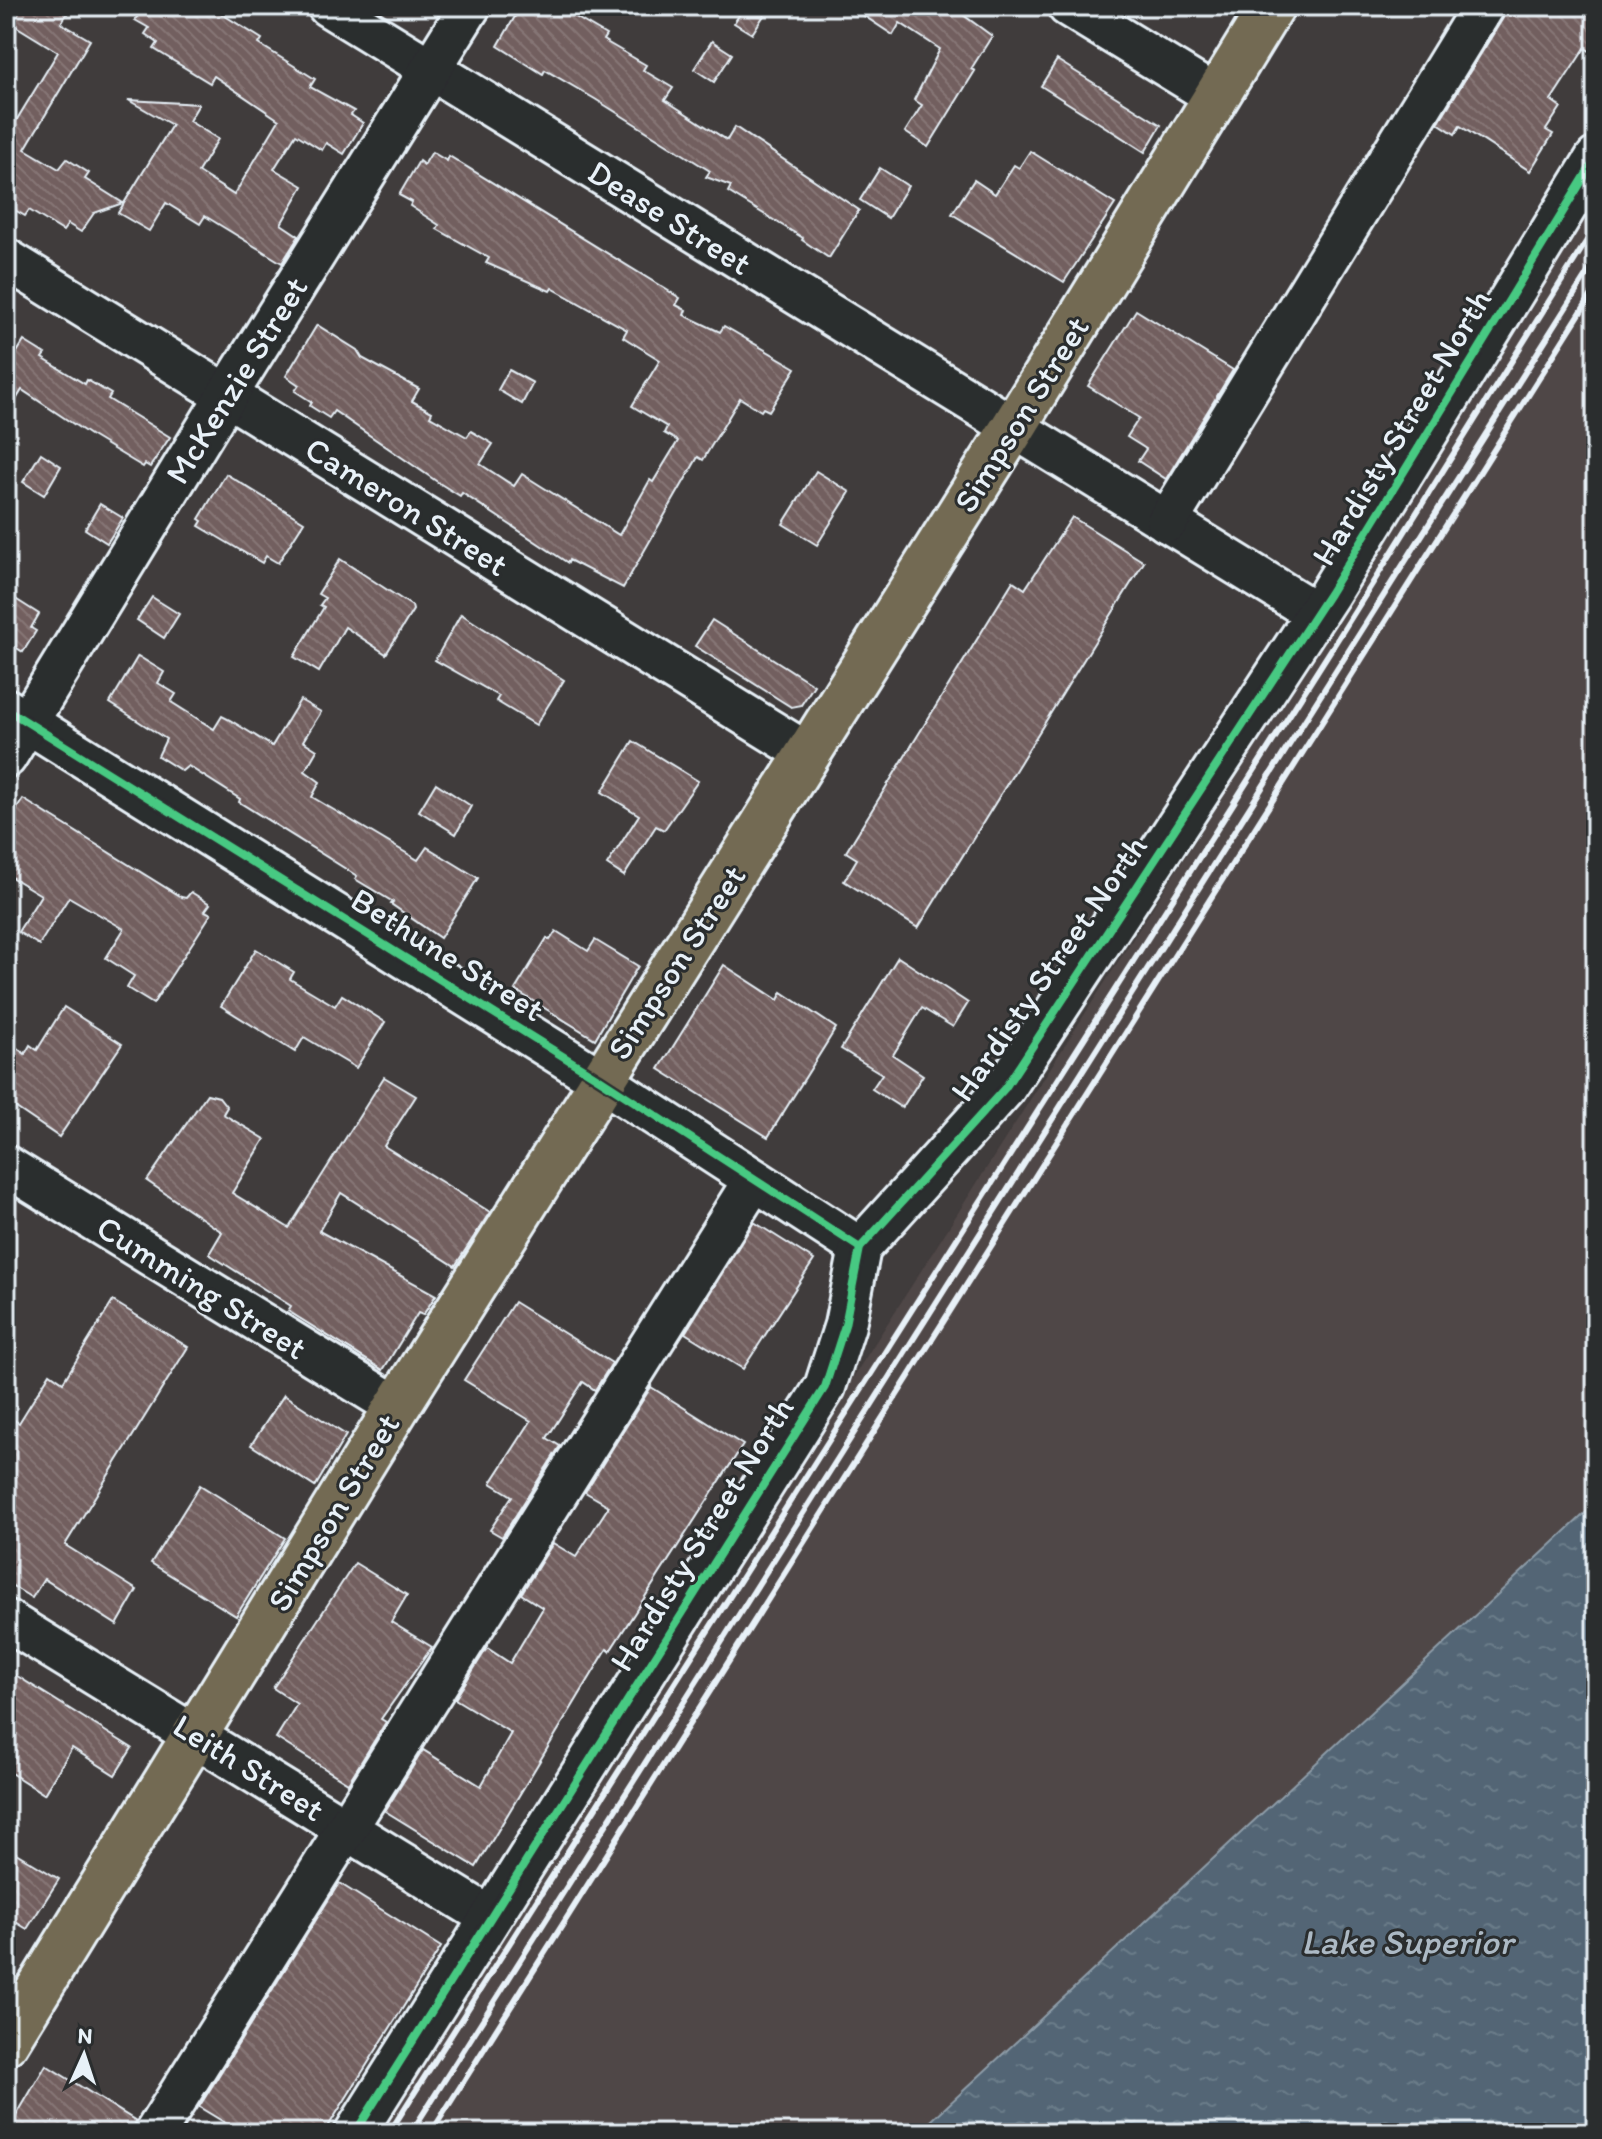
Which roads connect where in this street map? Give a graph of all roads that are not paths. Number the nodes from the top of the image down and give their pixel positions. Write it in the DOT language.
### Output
graph roads {
  1 [pos="328,6"];
  2 [pos="470,6"];
  3 [pos="1068,6"];
  4 [pos="1272,6"];
  5 [pos="1483,6"];
  6 [pos="430,70"];
  7 [pos="1215,96"];
  8 [pos="1596,158"];
  9 [pos="6,259"];
  10 [pos="227,395"];
  11 [pos="1013,428"];
  12 [pos="1167,522"];
  13 [pos="1316,613"];
  14 [pos="17,716"];
  15 [pos="807,753"];
  16 [pos="6,757"];
  17 [pos="601,1080"];
  18 [pos="9,1174"];
  19 [pos="754,1180"];
  20 [pos="860,1248"];
  21 [pos="397,1407"];
  22 [pos="10,1630"];
  23 [pos="197,1735"];
  24 [pos="348,1829"];
  25 [pos="490,1917"];
  26 [pos="6,2042"];
  27 [pos="155,2133"];
  28 [pos="355,2133"];
  1 -- 6 [label="street, Dease Street"];
  2 -- 6 [label="street, McKenzie Street"];
  3 -- 7 [label="street"];
  4 -- 7 [label="main road, Simpson Street"];
  5 -- 12 [label="street"];
  6 -- 10 [label="street, McKenzie Street"];
  6 -- 11 [label="street, Dease Street"];
  7 -- 11 [label="main road, Simpson Street"];
  8 -- 13 [label="street, Hardisty Street North"];
  9 -- 10 [label="street, Cameron Street"];
  10 -- 14 [label="street, McKenzie Street"];
  10 -- 15 [label="street, Cameron Street"];
  11 -- 12 [label="street, Dease Street"];
  11 -- 15 [label="main road, Simpson Street"];
  12 -- 13 [label="street, Dease Street"];
  13 -- 20 [label="street, Hardisty Street North"];
  14 -- 16 [label="street, McKenzie Street"];
  14 -- 17 [label="street, Bethune Street"];
  15 -- 17 [label="main road, Simpson Street"];
  17 -- 19 [label="street, Bethune Street"];
  17 -- 21 [label="main road, Simpson Street"];
  18 -- 21 [label="street, Cumming Street"];
  19 -- 20 [label="street, Bethune Street"];
  19 -- 24 [label="street"];
  20 -- 25 [label="street, Hardisty Street North"];
  21 -- 23 [label="main road, Simpson Street"];
  22 -- 23 [label="street, Leith Street"];
  23 -- 24 [label="street, Leith Street"];
  23 -- 26 [label="main road, Simpson Street"];
  24 -- 25 [label="street, Leith Street"];
  24 -- 27 [label="street"];
  25 -- 28 [label="street, Hardisty Street North"];
}
